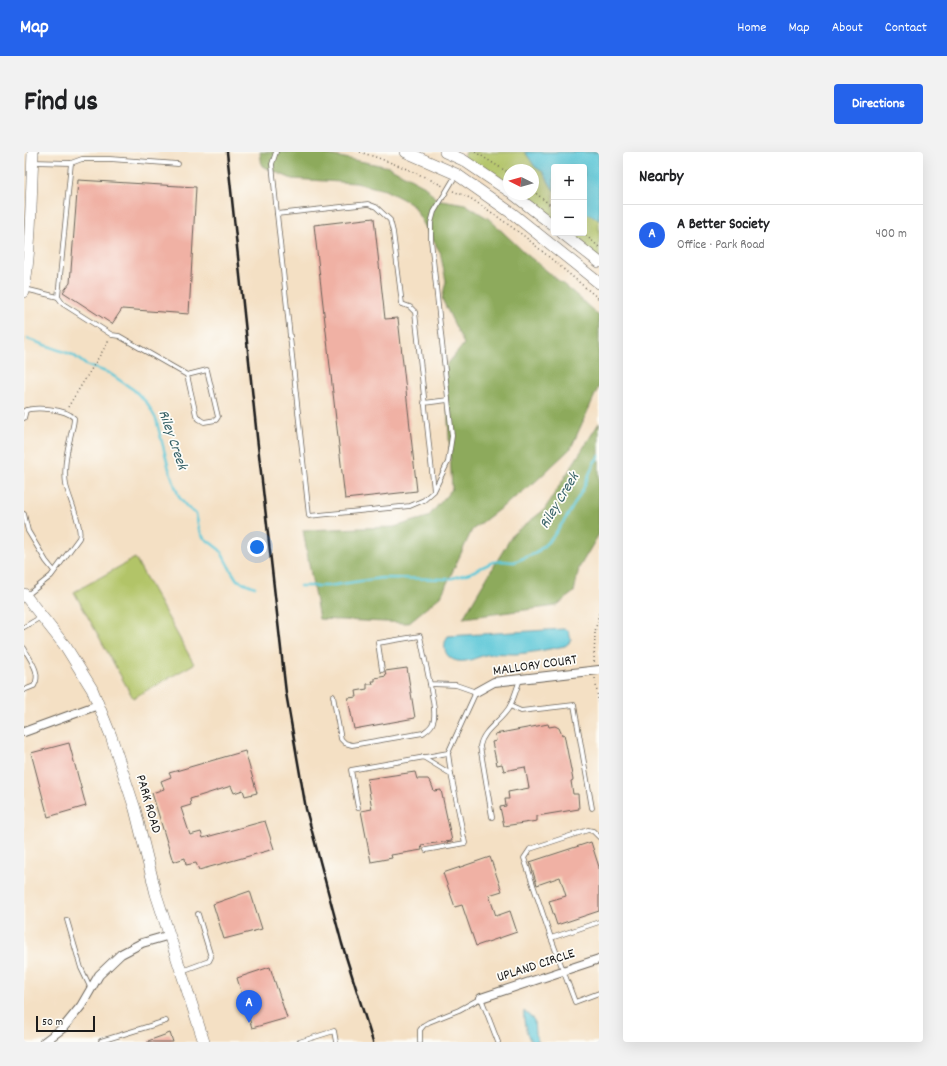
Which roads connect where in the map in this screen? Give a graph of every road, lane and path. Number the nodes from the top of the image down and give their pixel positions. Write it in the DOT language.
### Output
graph roads {
  1 [pos="276,152"];
  2 [pos="360,152"];
  3 [pos="406,152"];
  4 [pos="445,152"];
  5 [pos="475,152"];
  6 [pos="480,153"];
  7 [pos="464,156"];
  8 [pos="33,157"];
  9 [pos="71,163"];
  10 [pos="178,164"];
  11 [pos="503,169"];
  12 [pos="456,174"];
  13 [pos="503,186"];
  14 [pos="448,189"];
  15 [pos="539,196"];
  16 [pos="521,200"];
  17 [pos="551,206"];
  18 [pos="277,214"];
  19 [pos="551,224"];
  20 [pos="566,236"];
  21 [pos="586,236"];
  22 [pos="599,247"];
  23 [pos="599,262"];
  24 [pos="599,283"];
  25 [pos="24,290"];
  26 [pos="58,297"];
  27 [pos="599,299"];
  28 [pos="109,343"];
  29 [pos="187,375"];
  30 [pos="448,400"];
  31 [pos="424,403"];
  32 [pos="25,410"];
  33 [pos="64,412"];
  34 [pos="24,418"];
  35 [pos="434,491"];
  36 [pos="24,514"];
  37 [pos="54,571"];
  38 [pos="25,595"];
  39 [pos="599,613"];
  40 [pos="41,617"];
  41 [pos="24,627"];
  42 [pos="24,648"];
  43 [pos="382,670"];
  44 [pos="597,670"];
  45 [pos="520,679"];
  46 [pos="430,684"];
  47 [pos="24,690"];
  48 [pos="476,692"];
  49 [pos="333,696"];
  50 [pos="98,705"];
  51 [pos="510,706"];
  52 [pos="599,706"];
  53 [pos="24,732"];
  54 [pos="448,753"];
  55 [pos="423,757"];
  56 [pos="451,774"];
  57 [pos="358,808"];
  58 [pos="592,808"];
  59 [pos="492,818"];
  60 [pos="599,837"];
  61 [pos="426,850"];
  62 [pos="198,914"];
  63 [pos="67,920"];
  64 [pos="599,922"];
  65 [pos="170,935"];
  66 [pos="551,938"];
  67 [pos="599,960"];
  68 [pos="181,971"];
  69 [pos="563,971"];
  70 [pos="91,989"];
  71 [pos="599,993"];
  72 [pos="481,998"];
  73 [pos="166,1021"];
  74 [pos="101,1041"];
  75 [pos="44,1042"];
  76 [pos="204,1042"];
  77 [pos="299,1042"];
  78 [pos="336,1042"];
  79 [pos="420,1042"];
  80 [pos="498,1042"];
  1 -- 18 [label="lane"];
  2 -- 14 [label="path"];
  3 -- 12 [label="street"];
  4 -- 7 [label="street"];
  5 -- 6 [label="path"];
  6 -- 11 [label="path"];
  7 -- 12 [label="street"];
  7 -- 13 [label="street"];
  8 -- 9 [label="lane"];
  8 -- 25 [label="street"];
  9 -- 10 [label="lane"];
  9 -- 26 [label="lane"];
  12 -- 14 [label="lane"];
  12 -- 24 [label="street"];
  14 -- 27 [label="path"];
  14 -- 30 [label="lane"];
  15 -- 17 [label="path"];
  16 -- 19 [label="street"];
  18 -- 31 [label="lane"];
  18 -- 35 [label="lane"];
  20 -- 23 [label="street"];
  21 -- 22 [label="path"];
  25 -- 26 [label="lane"];
  26 -- 29 [label="lane"];
  28 -- 33 [label="path"];
  29 -- 29 [label="lane"];
  30 -- 31 [label="lane"];
  30 -- 35 [label="lane"];
  31 -- 35 [label="lane"];
  32 -- 33 [label="lane"];
  32 -- 34 [label="lane"];
  33 -- 37 [label="lane"];
  36 -- 37 [label="lane"];
  37 -- 38 [label="lane"];
  38 -- 40 [label="street, PARK ROAD"];
  39 -- 44 [label="path"];
  40 -- 41 [label="lane"];
  40 -- 50 [label="street, PARK ROAD"];
  42 -- 47 [label="lane"];
  43 -- 46 [label="lane"];
  44 -- 45 [label="street, MALLORY COURT"];
  44 -- 52 [label="path"];
  45 -- 48 [label="street, MALLORY COURT"];
  45 -- 51 [label="lane"];
  46 -- 48 [label="lane"];
  46 -- 49 [label="lane"];
  48 -- 54 [label="lane"];
  50 -- 53 [label="street"];
  50 -- 65 [label="street, PARK ROAD"];
  51 -- 58 [label="lane"];
  51 -- 59 [label="lane"];
  54 -- 55 [label="lane"];
  54 -- 56 [label="lane"];
  55 -- 56 [label="lane"];
  55 -- 57 [label="lane"];
  56 -- 61 [label="lane"];
  60 -- 66 [label="lane"];
  62 -- 68 [label="lane"];
  63 -- 70 [label="lane"];
  64 -- 66 [label="lane"];
  65 -- 68 [label="street, PARK ROAD"];
  65 -- 70 [label="street"];
  66 -- 69 [label="lane"];
  67 -- 69 [label="street, UPLAND CIRCLE"];
  68 -- 76 [label="street, PARK ROAD"];
  69 -- 71 [label="lane"];
  69 -- 72 [label="street, UPLAND CIRCLE"];
  70 -- 75 [label="street"];
  72 -- 79 [label="lane"];
  72 -- 80 [label="lane"];
  73 -- 74 [label="lane"];
  77 -- 78 [label="lane"];
}
